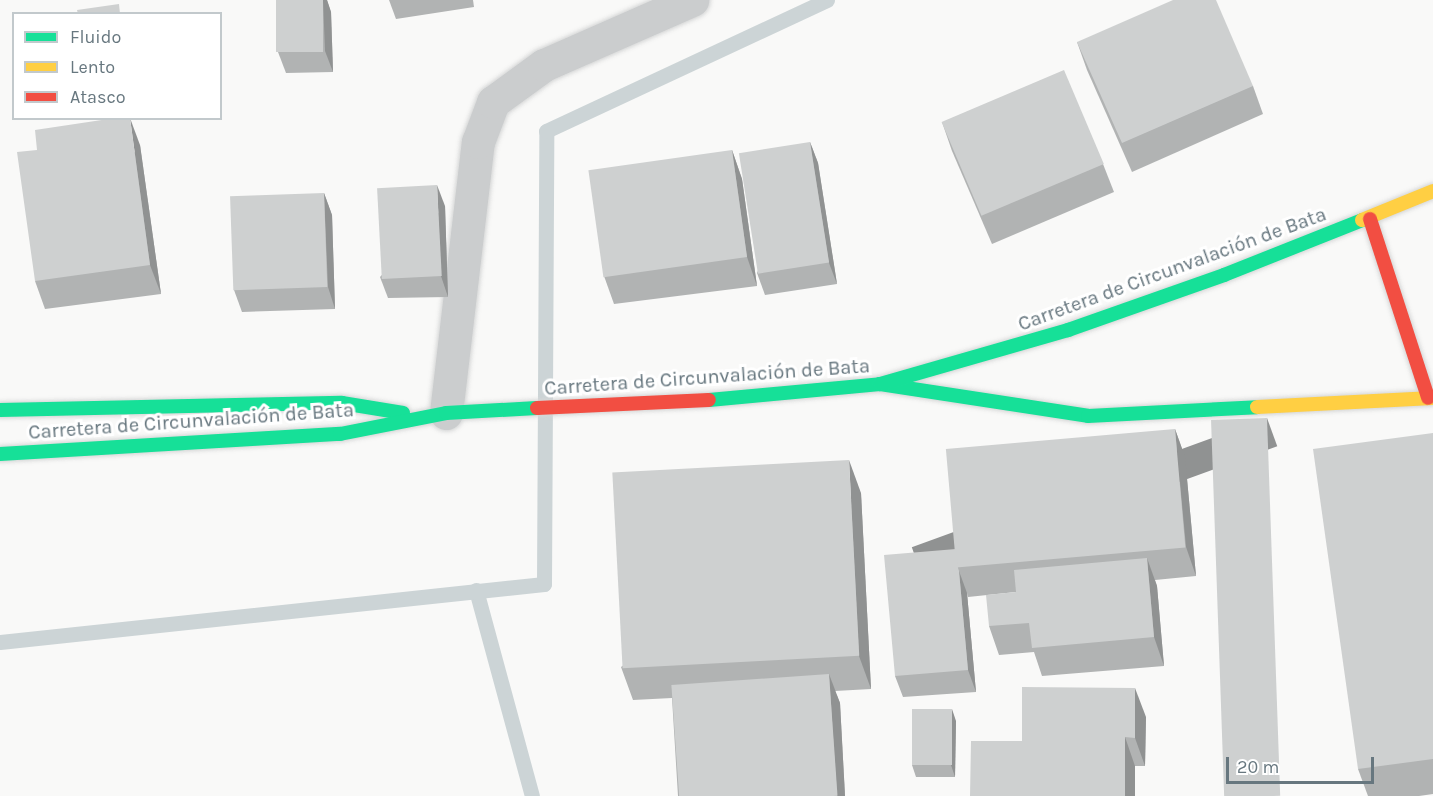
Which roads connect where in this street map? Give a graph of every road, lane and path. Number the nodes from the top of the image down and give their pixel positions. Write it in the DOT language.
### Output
graph roads {
  1 [pos="692,0"];
  2 [pos="1433,191"];
  3 [pos="1370,219"];
  4 [pos="880,384"];
  5 [pos="1430,398"];
  6 [pos="0,410"];
  7 [pos="433,415"];
  8 [pos="0,454"];
  1 -- 7 [label="street"];
  2 -- 3 [label="main road, Carretera de Circunvalación de Bata"];
  3 -- 4 [label="main road, Carretera de Circunvalación de Bata"];
  3 -- 5 [label="main road"];
  4 -- 5 [label="main road"];
  4 -- 7 [label="main road, Carretera de Circunvalación de Bata"];
  6 -- 7 [label="main road, Carretera de Circunvalación de Bata"];
  7 -- 8 [label="main road, Carretera de Circunvalación de Bata"];
}
